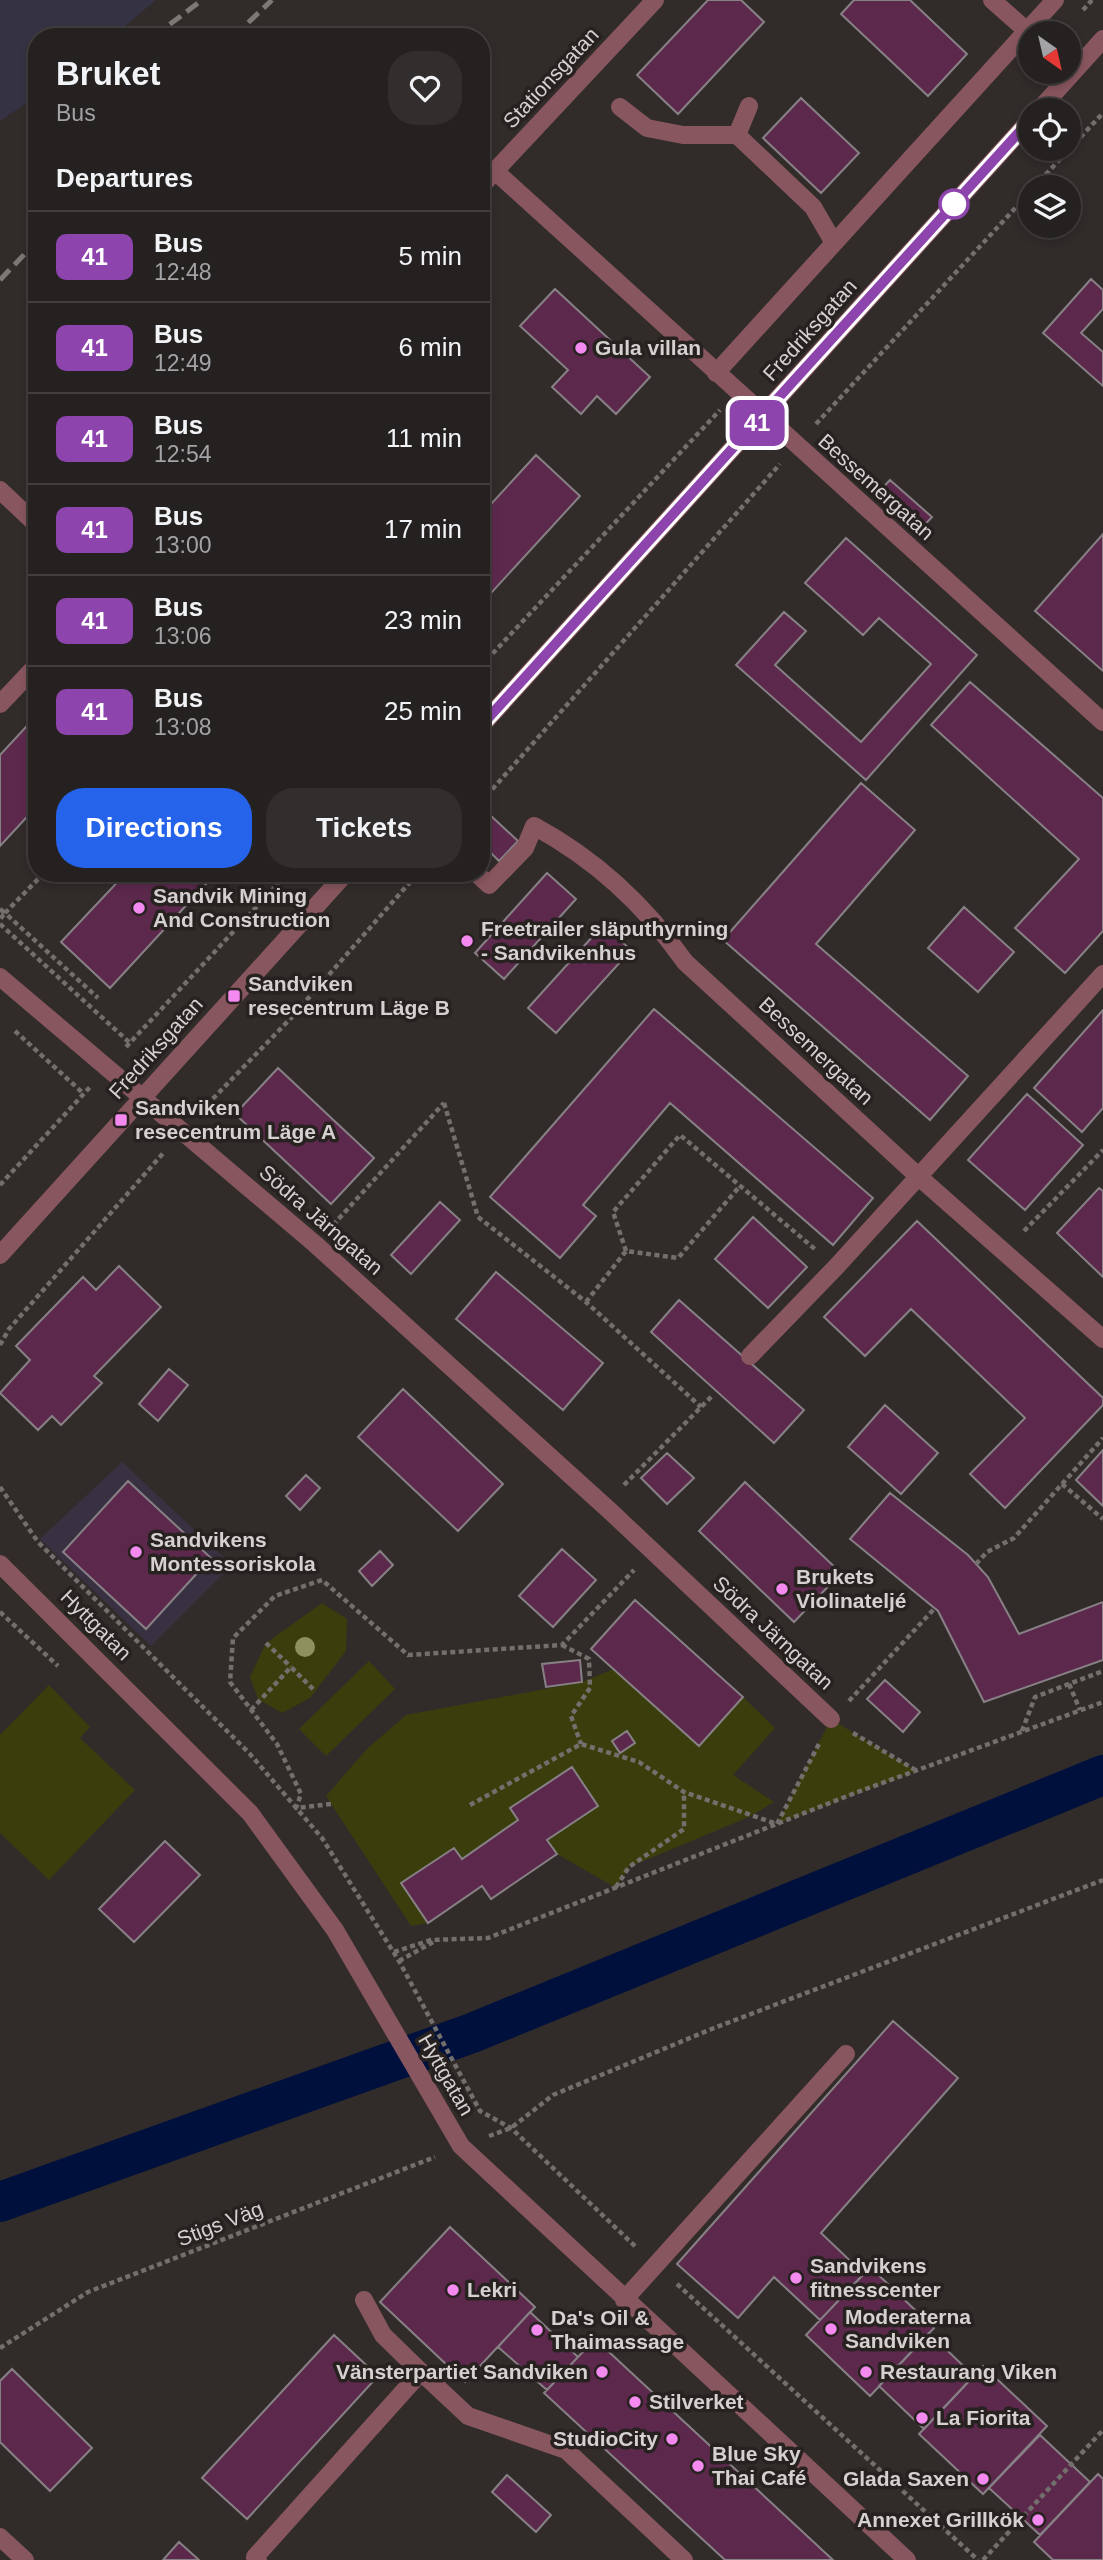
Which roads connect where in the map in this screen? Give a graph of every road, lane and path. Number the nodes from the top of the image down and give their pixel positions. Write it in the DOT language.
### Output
graph roads {
  1 [pos="655,0"];
  2 [pos="992,0"];
  3 [pos="1055,0"];
  4 [pos="1036,21"];
  5 [pos="1018,23"];
  6 [pos="1103,39"];
  7 [pos="1018,41"];
  8 [pos="1050,98"];
  9 [pos="620,107"];
  10 [pos="749,107"];
  11 [pos="1103,113"];
  12 [pos="1018,133"];
  13 [pos="737,135"];
  14 [pos="495,171"];
  15 [pos="1045,175"];
  16 [pos="490,176"];
  17 [pos="1018,205"];
  18 [pos="834,243"];
  19 [pos="716,373"];
  20 [pos="764,415"];
  21 [pos="797,445"];
  22 [pos="0,490"];
  23 [pos="28,516"];
  24 [pos="28,674"];
  25 [pos="0,704"];
  26 [pos="490,716"];
  27 [pos="1103,722"];
  28 [pos="490,792"];
  29 [pos="35,882"];
  30 [pos="280,882"];
  31 [pos="338,882"];
  32 [pos="410,882"];
  33 [pos="486,882"];
  34 [pos="0,909"];
  35 [pos="5,914"];
  36 [pos="0,922"];
  37 [pos="1103,974"];
  38 [pos="0,976"];
  39 [pos="98,998"];
  40 [pos="12,1028"];
  41 [pos="130,1042"];
  42 [pos="107,1067"];
  43 [pos="84,1094"];
  44 [pos="142,1096"];
  45 [pos="182,1131"];
  46 [pos="1103,1150"];
  47 [pos="919,1177"];
  48 [pos="0,1185"];
  49 [pos="740,1186"];
  50 [pos="315,1244"];
  51 [pos="626,1251"];
  52 [pos="1004,1252"];
  53 [pos="0,1255"];
  54 [pos="836,1268"];
  55 [pos="586,1302"];
  56 [pos="1103,1339"];
  57 [pos="0,1345"];
  58 [pos="750,1356"];
  59 [pos="712,1396"];
  60 [pos="701,1407"];
  61 [pos="1103,1437"];
  62 [pos="1062,1484"];
  63 [pos="0,1487"];
  64 [pos="604,1506"];
  65 [pos="1103,1519"];
  66 [pos="652,1552"];
  67 [pos="0,1564"];
  68 [pos="976,1564"];
  69 [pos="934,1609"];
  70 [pos="0,1612"];
  71 [pos="266,1643"];
  72 [pos="562,1646"];
  73 [pos="291,1667"];
  74 [pos="60,1668"];
  75 [pos="1103,1671"];
  76 [pos="1069,1684"];
  77 [pos="315,1691"];
  78 [pos="1103,1702"];
  79 [pos="251,1710"];
  80 [pos="1080,1710"];
  81 [pos="831,1719"];
  82 [pos="1022,1731"];
  83 [pos="580,1744"];
  84 [pos="917,1771"];
  85 [pos="684,1792"];
  86 [pos="331,1804"];
  87 [pos="470,1805"];
  88 [pos="296,1808"];
  89 [pos="777,1824"];
  90 [pos="1103,1880"];
  91 [pos="615,1888"];
  92 [pos="436,1940"];
  93 [pos="394,1952"];
  94 [pos="399,1961"];
  95 [pos="846,2054"];
  96 [pos="511,2129"];
  97 [pos="461,2146"];
  98 [pos="656,2266"];
  99 [pos="364,2300"];
  100 [pos="624,2300"];
  101 [pos="0,2348"];
  102 [pos="421,2372"];
  103 [pos="1103,2430"];
  104 [pos="0,2537"];
  105 [pos="25,2560"];
  106 [pos="258,2560"];
  107 [pos="684,2560"];
  108 [pos="907,2560"];
  109 [pos="981,2560"];
  1 -- 14 [label="street, Stationsgatan"];
  2 -- 5 [label="street"];
  3 -- 4 [label="street"];
  6 -- 8 [label="street"];
  7 -- 18 [label="street"];
  9 -- 13 [label="street"];
  10 -- 13 [label="street"];
  11 -- 15 [label="path"];
  12 -- 20 [label="street, Fredriksgatan"];
  13 -- 18 [label="street"];
  14 -- 16 [label="street, Stationsgatan"];
  14 -- 19 [label="street, Bessemergatan"];
  17 -- 21 [label="path"];
  18 -- 19 [label="street"];
  19 -- 20 [label="street, Bessemergatan"];
  20 -- 21 [label="street, Bessemergatan"];
  20 -- 26 [label="street, Fredriksgatan"];
  21 -- 27 [label="street, Bessemergatan"];
  21 -- 28 [label="path"];
  22 -- 23 [label="street"];
  24 -- 25 [label="street"];
  29 -- 35 [label="path"];
  30 -- 41 [label="path"];
  31 -- 44 [label="street, Fredriksgatan"];
  32 -- 45 [label="path"];
  33 -- 47 [label="street, Bessemergatan"];
  34 -- 35 [label="path"];
  35 -- 36 [label="path"];
  35 -- 39 [label="path"];
  36 -- 41 [label="path"];
  37 -- 47 [label="street"];
  38 -- 42 [label="street, Södra Järngatan"];
  40 -- 43 [label="path"];
  41 -- 42 [label="path"];
  42 -- 43 [label="path"];
  42 -- 44 [label="street, Södra Järngatan"];
  43 -- 48 [label="path"];
  44 -- 45 [label="street, Södra Järngatan"];
  44 -- 53 [label="street, Fredriksgatan"];
  45 -- 50 [label="street, Södra Järngatan"];
  45 -- 57 [label="path"];
  46 -- 52 [label="path"];
  47 -- 52 [label="street, Bessemergatan"];
  47 -- 54 [label="street"];
  49 -- 51 [label="path"];
  49 -- 51 [label="path"];
  49 -- 54 [label="path"];
  50 -- 55 [label="path"];
  50 -- 64 [label="street, Södra Järngatan"];
  51 -- 55 [label="path"];
  52 -- 56 [label="street, Bessemergatan"];
  54 -- 58 [label="street"];
  55 -- 60 [label="path"];
  59 -- 60 [label="path"];
  60 -- 64 [label="path"];
  61 -- 62 [label="path"];
  62 -- 65 [label="path"];
  62 -- 68 [label="path"];
  63 -- 88 [label="path"];
  64 -- 66 [label="street, Södra Järngatan"];
  66 -- 72 [label="path"];
  66 -- 81 [label="street, Södra Järngatan"];
  67 -- 97 [label="street, Hyttgatan"];
  69 -- 81 [label="path, Södra Järngatan"];
  70 -- 74 [label="path"];
  71 -- 73 [label="path"];
  72 -- 79 [label="path"];
  72 -- 83 [label="path"];
  73 -- 77 [label="path"];
  73 -- 79 [label="path"];
  75 -- 76 [label="path"];
  76 -- 80 [label="path"];
  76 -- 82 [label="path"];
  78 -- 80 [label="path"];
  79 -- 88 [label="path"];
  80 -- 82 [label="path"];
  81 -- 84 [label="path"];
  81 -- 89 [label="path"];
  82 -- 84 [label="path"];
  83 -- 85 [label="path"];
  83 -- 87 [label="path"];
  84 -- 89 [label="path"];
  85 -- 89 [label="path"];
  85 -- 91 [label="path"];
  86 -- 88 [label="path"];
  88 -- 93 [label="path"];
  89 -- 91 [label="path"];
  90 -- 96 [label="path"];
  91 -- 92 [label="path"];
  92 -- 93 [label="path"];
  92 -- 94 [label="path"];
  93 -- 94 [label="path"];
  94 -- 96 [label="path"];
  95 -- 98 [label="street"];
  96 -- 97 [label="path, Stigs Väg"];
  96 -- 98 [label="path"];
  97 -- 100 [label="street, Hyttgatan"];
  97 -- 101 [label="path, Stigs Väg"];
  98 -- 100 [label="street"];
  98 -- 109 [label="path"];
  99 -- 102 [label="street"];
  100 -- 108 [label="street, Hyttgatan"];
  102 -- 106 [label="street"];
  102 -- 107 [label="street"];
  103 -- 109 [label="path"];
  104 -- 105 [label="street"];
}
